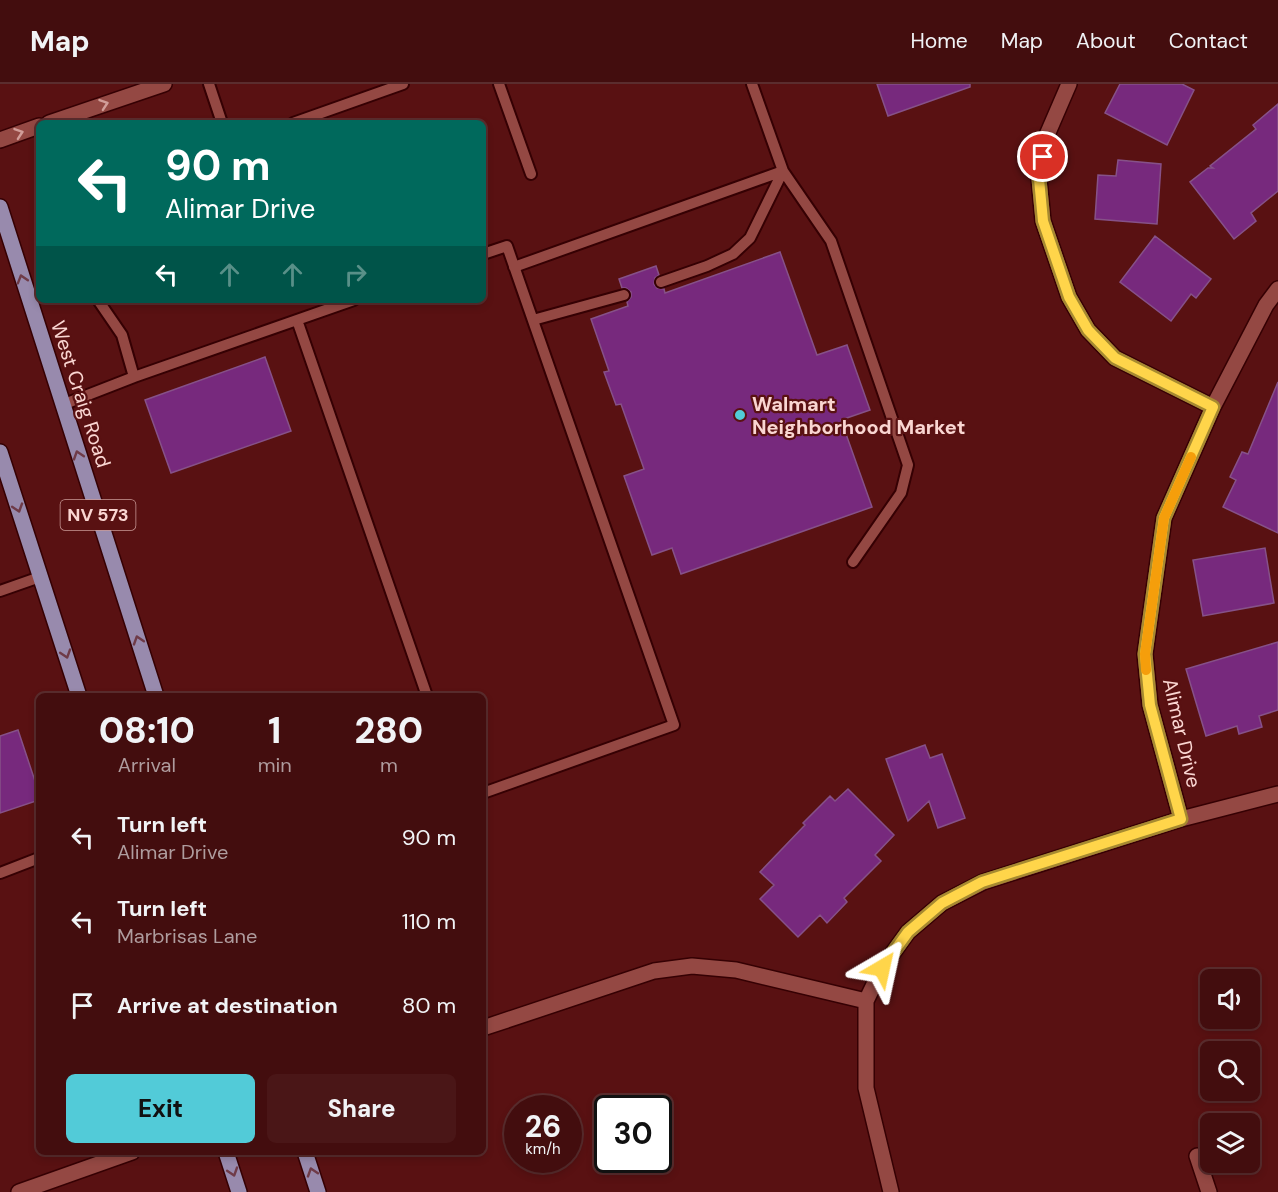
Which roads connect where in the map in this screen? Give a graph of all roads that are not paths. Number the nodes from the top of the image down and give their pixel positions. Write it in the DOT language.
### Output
graph roads {
  1 [pos="164,84"];
  2 [pos="209,84"];
  3 [pos="403,84"];
  4 [pos="499,84"];
  5 [pos="752,84"];
  6 [pos="1069,84"];
  7 [pos="58,120"];
  8 [pos="221,120"];
  9 [pos="301,120"];
  10 [pos="36,127"];
  11 [pos="0,140"];
  12 [pos="783,171"];
  13 [pos="531,174"];
  14 [pos="0,207"];
  15 [pos="486,253"];
  16 [pos="514,267"];
  17 [pos="662,282"];
  18 [pos="1278,290"];
  19 [pos="624,295"];
  20 [pos="100,303"];
  21 [pos="345,303"];
  22 [pos="297,320"];
  23 [pos="533,320"];
  24 [pos="134,377"];
  25 [pos="62,405"];
  26 [pos="1213,407"];
  27 [pos="0,452"];
  28 [pos="853,562"];
  29 [pos="40,577"];
  30 [pos="0,591"];
  31 [pos="78,693"];
  32 [pos="155,693"];
  33 [pos="426,693"];
  34 [pos="486,792"];
  35 [pos="1278,794"];
  36 [pos="1181,819"];
  37 [pos="36,859"];
  38 [pos="0,873"];
  39 [pos="866,1001"];
  40 [pos="486,1028"];
  41 [pos="124,1155"];
  42 [pos="227,1155"];
  43 [pos="306,1155"];
  44 [pos="1197,1156"];
  45 [pos="19,1192"];
  46 [pos="239,1192"];
  47 [pos="318,1192"];
  48 [pos="891,1192"];
  49 [pos="1209,1192"];
  7 -- 1 [label="street, one-way"];
  2 -- 8 [label="lane"];
  3 -- 9 [label="lane"];
  4 -- 13 [label="lane"];
  5 -- 12 [label="lane"];
  6 -- 26 [label="street"];
  11 -- 10 [label="street, one-way"];
  12 -- 16 [label="lane"];
  12 -- 17 [label="lane"];
  12 -- 28 [label="lane"];
  25 -- 14 [label="main road, West Craig Road / NV 573, one-way"];
  15 -- 16 [label="lane"];
  16 -- 23 [label="lane"];
  18 -- 26 [label="street, Alimar Drive"];
  19 -- 23 [label="lane"];
  20 -- 24 [label="lane"];
  21 -- 22 [label="lane"];
  22 -- 24 [label="lane"];
  22 -- 33 [label="lane"];
  23 -- 34 [label="lane"];
  24 -- 25 [label="lane"];
  32 -- 25 [label="main road, West Craig Road / NV 573, one-way"];
  26 -- 36 [label="street, Alimar Drive"];
  27 -- 29 [label="main road, one-way"];
  29 -- 30 [label="lane"];
  29 -- 31 [label="main road, one-way"];
  35 -- 36 [label="street"];
  36 -- 39 [label="street"];
  37 -- 38 [label="lane"];
  39 -- 40 [label="street"];
  39 -- 48 [label="street"];
  41 -- 45 [label="street"];
  42 -- 46 [label="main road, one-way"];
  47 -- 43 [label="main road, one-way"];
  44 -- 49 [label="street"];
}
